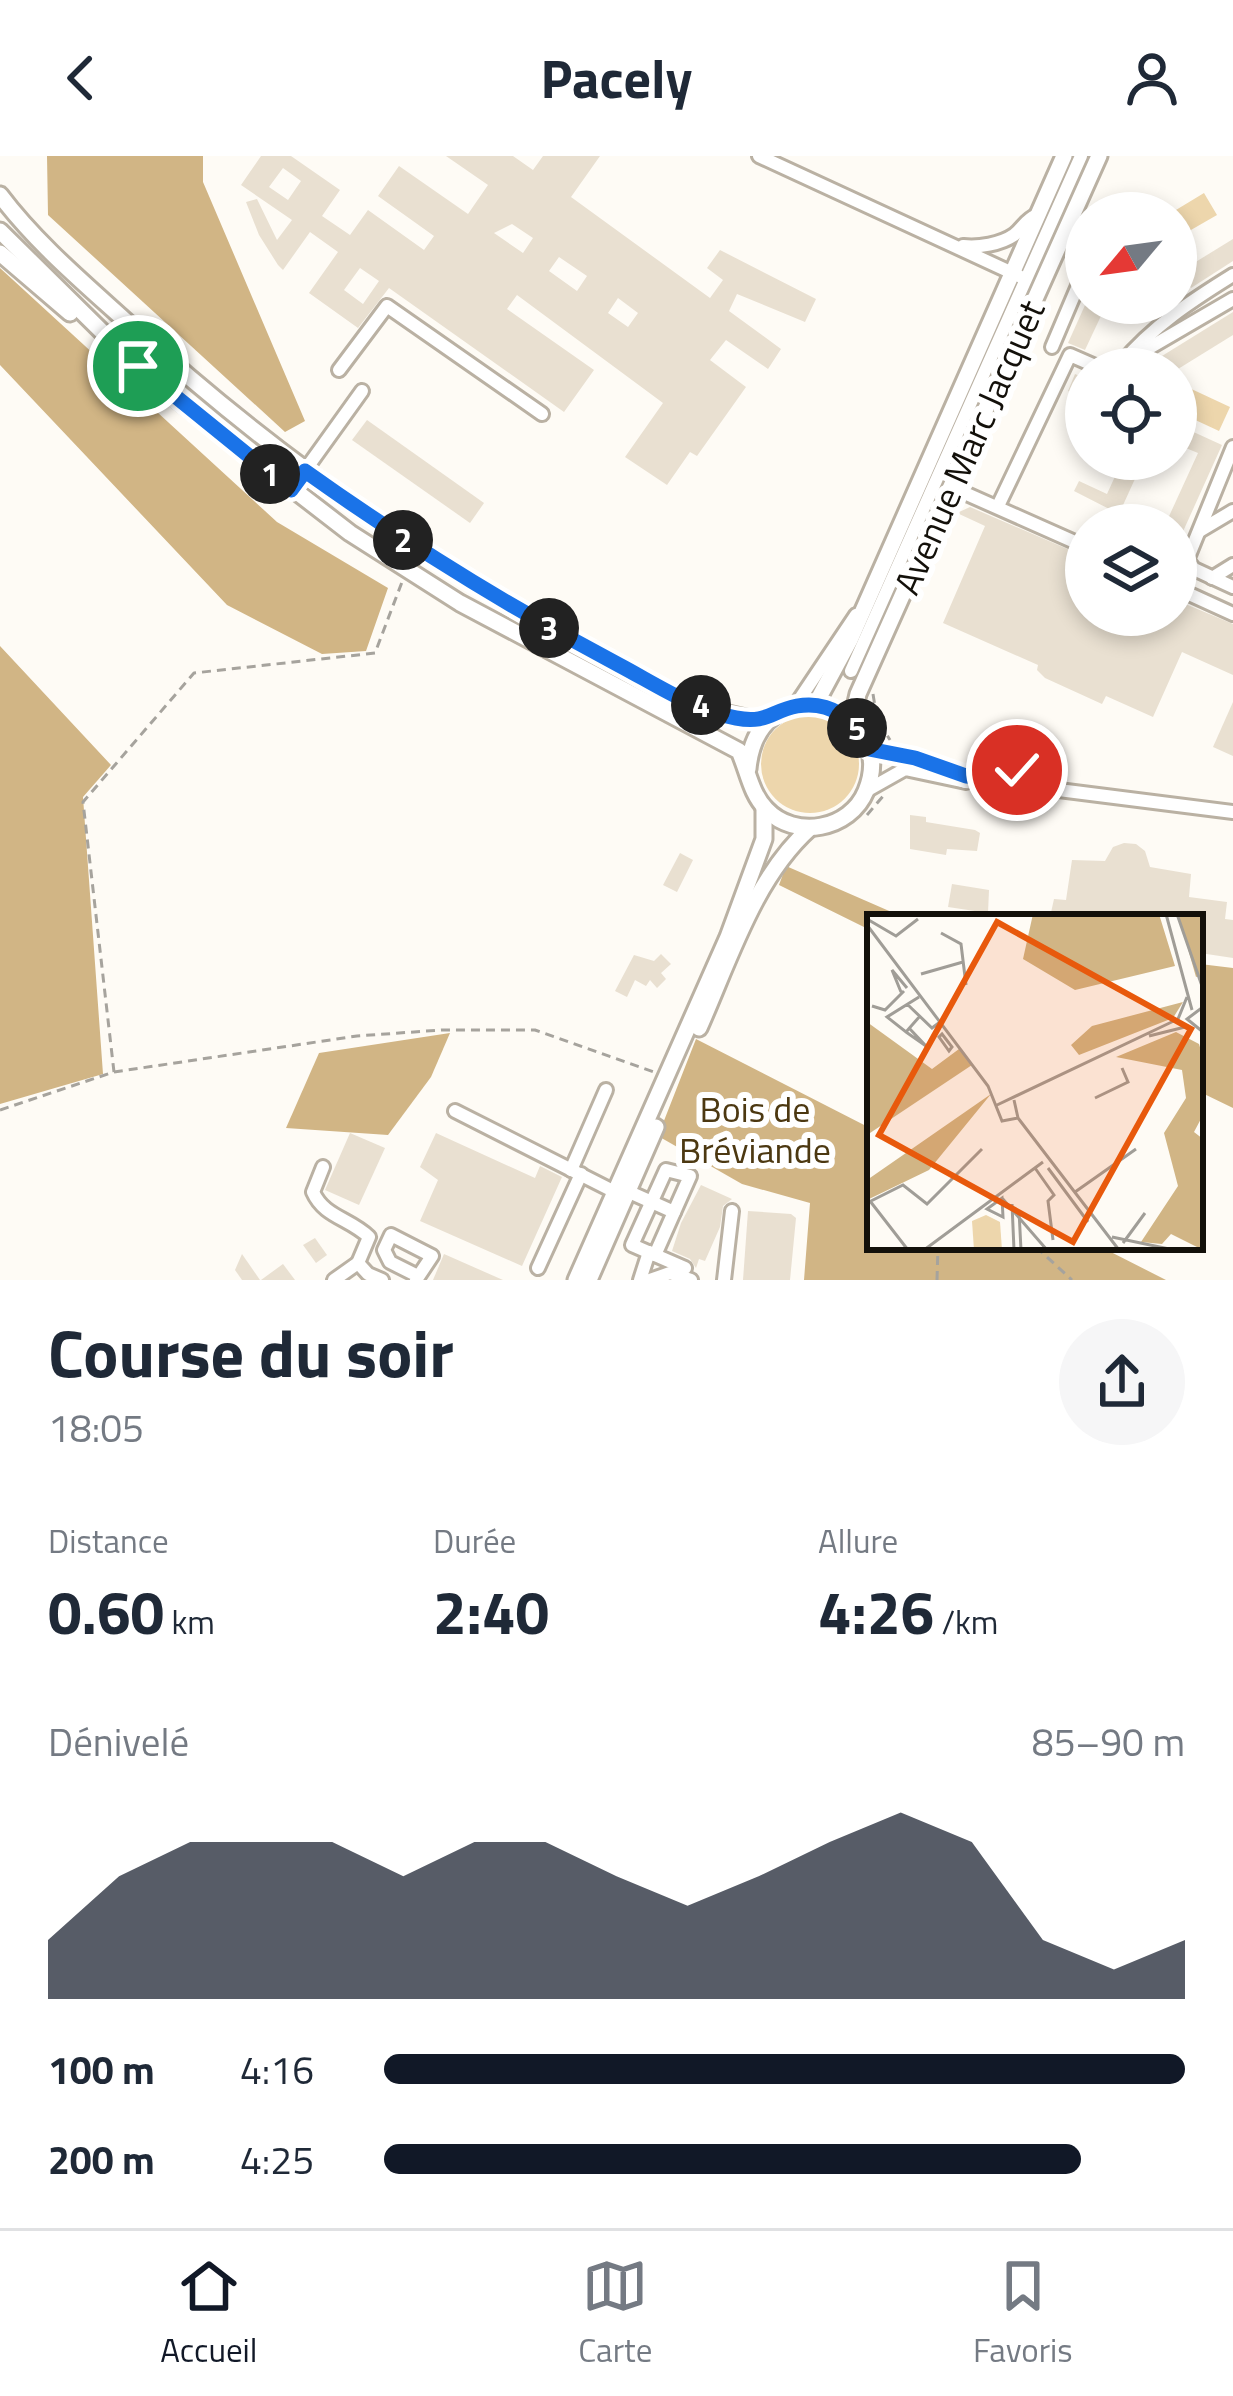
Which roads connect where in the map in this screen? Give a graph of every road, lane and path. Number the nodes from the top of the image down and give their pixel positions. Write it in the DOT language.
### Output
graph roads {
  1 [pos="759,156"];
  2 [pos="1064,156"];
  3 [pos="1082,156"];
  4 [pos="1099,156"];
  5 [pos="0,195"];
  6 [pos="1037,215"];
  7 [pos="0,231"];
  8 [pos="956,246"];
  9 [pos="0,253"];
  10 [pos="1012,273"];
  11 [pos="1233,275"];
  12 [pos="1042,286"];
  13 [pos="1233,299"];
  14 [pos="1065,316"];
  15 [pos="1052,347"];
  16 [pos="1137,348"];
  17 [pos="1149,348"];
  18 [pos="1065,365"];
  19 [pos="138,366"];
  20 [pos="340,370"];
  21 [pos="362,391"];
  22 [pos="542,414"];
  23 [pos="1233,447"];
  24 [pos="305,471"];
  25 [pos="1227,472"];
  26 [pos="951,487"];
  27 [pos="291,490"];
  28 [pos="998,506"];
  29 [pos="1233,511"];
  30 [pos="1200,531"];
  31 [pos="1065,537"];
  32 [pos="1233,565"];
  33 [pos="408,572"];
  34 [pos="1212,578"];
  35 [pos="1233,587"];
  36 [pos="1197,598"];
  37 [pos="867,600"];
  38 [pos="1233,614"];
  39 [pos="851,671"];
  40 [pos="874,686"];
  41 [pos="815,705"];
  42 [pos="795,706"];
  43 [pos="767,721"];
  44 [pos="867,744"];
  45 [pos="898,754"];
  46 [pos="748,769"];
  47 [pos="1017,770"];
  48 [pos="1051,772"];
  49 [pos="896,773"];
  50 [pos="1043,788"];
  51 [pos="1025,789"];
  52 [pos="866,790"];
  53 [pos="1099,795"];
  54 [pos="764,808"];
  55 [pos="1233,812"];
  56 [pos="855,825"];
  57 [pos="810,828"];
  58 [pos="749,902"];
  59 [pos="114,1072"];
  60 [pos="667,1077"];
  61 [pos="605,1090"];
  62 [pos="0,1110"];
  63 [pos="455,1111"];
  64 [pos="323,1167"];
  65 [pos="576,1172"];
  66 [pos="621,1192"];
  67 [pos="652,1202"];
  68 [pos="733,1211"];
  69 [pos="674,1212"];
  70 [pos="938,1250"];
  71 [pos="1039,1250"];
  72 [pos="652,1254"];
  73 [pos="358,1263"];
  74 [pos="538,1268"];
  75 [pos="688,1274"];
  76 [pos="334,1280"];
  77 [pos="382,1280"];
  78 [pos="576,1280"];
  79 [pos="589,1280"];
  80 [pos="640,1280"];
  81 [pos="650,1280"];
  82 [pos="724,1280"];
  83 [pos="937,1280"];
  84 [pos="1072,1280"];
  1 -- 8 [label="street"];
  2 -- 6 [label="main road, Avenue Marc Jacquet"];
  3 -- 39 [label="street"];
  4 -- 12 [label="main road, Avenue Marc Jacquet"];
  5 -- 24 [label="main road"];
  6 -- 8 [label="street, Avenue Marc Jacquet"];
  6 -- 10 [label="main road, Avenue Marc Jacquet"];
  7 -- 19 [label="main road"];
  8 -- 10 [label="street"];
  9 -- 19 [label="main road"];
  10 -- 12 [label="street"];
  10 -- 37 [label="main road, Avenue Marc Jacquet"];
  11 -- 16 [label="street"];
  12 -- 26 [label="main road, Avenue Marc Jacquet"];
  13 -- 17 [label="street"];
  14 -- 15 [label="street"];
  18 -- 28 [label="street"];
  19 -- 27 [label="main road"];
  20 -- 22 [label="street"];
  21 -- 24 [label="street"];
  23 -- 25 [label="street"];
  24 -- 27 [label="street"];
  24 -- 43 [label="main road"];
  25 -- 30 [label="street"];
  26 -- 28 [label="street"];
  26 -- 44 [label="main road, Avenue Marc Jacquet"];
  27 -- 33 [label="main road"];
  28 -- 31 [label="street"];
  29 -- 30 [label="street"];
  30 -- 34 [label="street"];
  32 -- 34 [label="street"];
  33 -- 46 [label="main road"];
  33 -- 59 [label="path"];
  34 -- 35 [label="street"];
  36 -- 38 [label="street"];
  37 -- 41 [label="main road, Avenue Marc Jacquet"];
  37 -- 42 [label="street"];
  40 -- 45 [label="path"];
  41 -- 42 [label="main road"];
  41 -- 44 [label="main road"];
  42 -- 43 [label="main road"];
  43 -- 46 [label="main road"];
  44 -- 45 [label="street"];
  44 -- 52 [label="main road"];
  45 -- 47 [label="street"];
  46 -- 54 [label="main road"];
  47 -- 48 [label="street"];
  47 -- 51 [label="street"];
  48 -- 50 [label="street"];
  48 -- 53 [label="street"];
  49 -- 51 [label="street"];
  49 -- 52 [label="street"];
  49 -- 56 [label="path"];
  50 -- 51 [label="street"];
  50 -- 53 [label="street"];
  52 -- 57 [label="main road"];
  53 -- 55 [label="street"];
  54 -- 57 [label="main road"];
  54 -- 58 [label="main road"];
  57 -- 58 [label="main road"];
  58 -- 60 [label="main road"];
  58 -- 66 [label="main road"];
  59 -- 60 [label="path"];
  59 -- 62 [label="path"];
  60 -- 66 [label="main road"];
  61 -- 65 [label="street"];
  63 -- 65 [label="street"];
  64 -- 73 [label="street"];
  65 -- 66 [label="street"];
  65 -- 74 [label="street"];
  66 -- 67 [label="street"];
  66 -- 78 [label="main road"];
  66 -- 79 [label="main road"];
  67 -- 69 [label="street"];
  67 -- 69 [label="street"];
  67 -- 72 [label="street"];
  68 -- 82 [label="street"];
  69 -- 72 [label="street"];
  70 -- 83 [label="path"];
  71 -- 84 [label="path"];
  72 -- 75 [label="street"];
  72 -- 80 [label="street"];
  73 -- 76 [label="street"];
  73 -- 77 [label="street"];
  75 -- 81 [label="street"];
}
